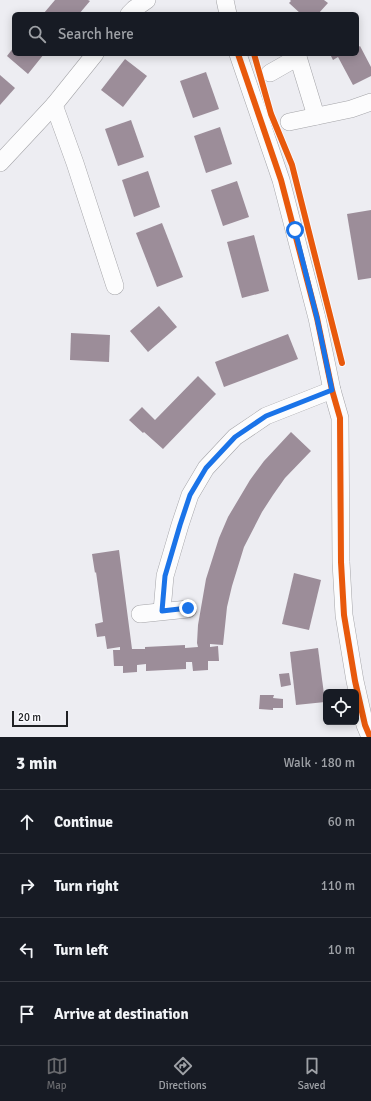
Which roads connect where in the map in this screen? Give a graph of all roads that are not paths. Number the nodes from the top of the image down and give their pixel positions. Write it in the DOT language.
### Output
graph roads {
  1 [pos="147,0"];
  2 [pos="225,0"];
  3 [pos="131,12"];
  4 [pos="228,12"];
  5 [pos="92,56"];
  6 [pos="239,56"];
  7 [pos="296,56"];
  8 [pos="297,56"];
  9 [pos="270,73"];
  10 [pos="371,102"];
  11 [pos="54,105"];
  12 [pos="316,116"];
  13 [pos="289,122"];
  14 [pos="0,163"];
  15 [pos="115,286"];
  16 [pos="332,390"];
  17 [pos="188,608"];
  18 [pos="162,611"];
  19 [pos="140,614"];
  20 [pos="370,737"];
  1 -- 3 [label="street"];
  2 -- 4 [label="street"];
  5 -- 11 [label="street"];
  6 -- 16 [label="street"];
  7 -- 9 [label="street"];
  8 -- 12 [label="street"];
  10 -- 12 [label="street"];
  11 -- 14 [label="street"];
  11 -- 15 [label="street"];
  12 -- 13 [label="street"];
  16 -- 18 [label="street"];
  16 -- 20 [label="street"];
  17 -- 18 [label="street"];
  18 -- 19 [label="street"];
}
